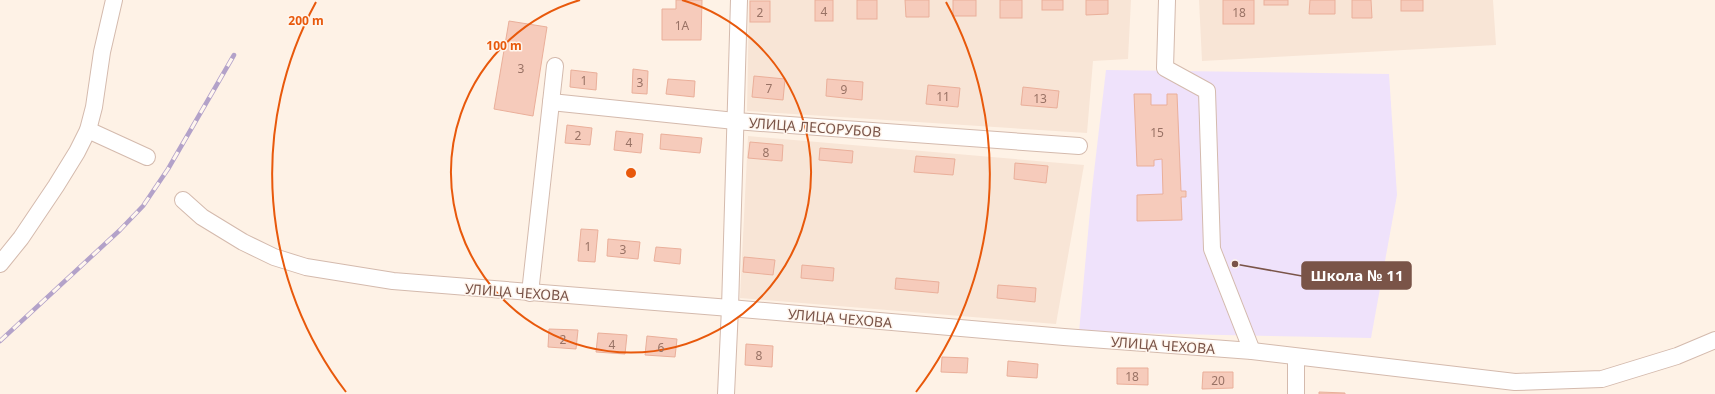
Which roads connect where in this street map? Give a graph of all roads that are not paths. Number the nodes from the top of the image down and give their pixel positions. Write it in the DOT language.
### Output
graph roads {
  1 [pos="114,0"];
  2 [pos="739,0"];
  3 [pos="1166,0"];
  4 [pos="555,66"];
  5 [pos="551,102"];
  6 [pos="735,121"];
  7 [pos="88,130"];
  8 [pos="1079,146"];
  9 [pos="147,157"];
  10 [pos="183,200"];
  11 [pos="0,264"];
  12 [pos="530,293"];
  13 [pos="730,308"];
  14 [pos="1715,340"];
  15 [pos="1252,351"];
  16 [pos="1296,358"];
  17 [pos="1515,388"];
  18 [pos="726,394"];
  19 [pos="1296,394"];
  1 -- 7 [label="street"];
  2 -- 6 [label="street"];
  3 -- 15 [label="street"];
  4 -- 5 [label="street"];
  5 -- 6 [label="street, УЛИЦА ЛЕСОРУБОВ"];
  5 -- 12 [label="street"];
  6 -- 8 [label="street, УЛИЦА ЛЕСОРУБОВ"];
  6 -- 13 [label="street"];
  7 -- 9 [label="street"];
  7 -- 11 [label="street"];
  10 -- 12 [label="street, УЛИЦА ЧЕХОВА"];
  12 -- 13 [label="street, УЛИЦА ЧЕХОВА"];
  13 -- 15 [label="street, УЛИЦА ЧЕХОВА"];
  13 -- 18 [label="street"];
  14 -- 17 [label="street, УЛИЦА ЧЕХОВА"];
  15 -- 16 [label="street, УЛИЦА ЧЕХОВА"];
  16 -- 17 [label="street, УЛИЦА ЧЕХОВА"];
  16 -- 19 [label="street"];
}
